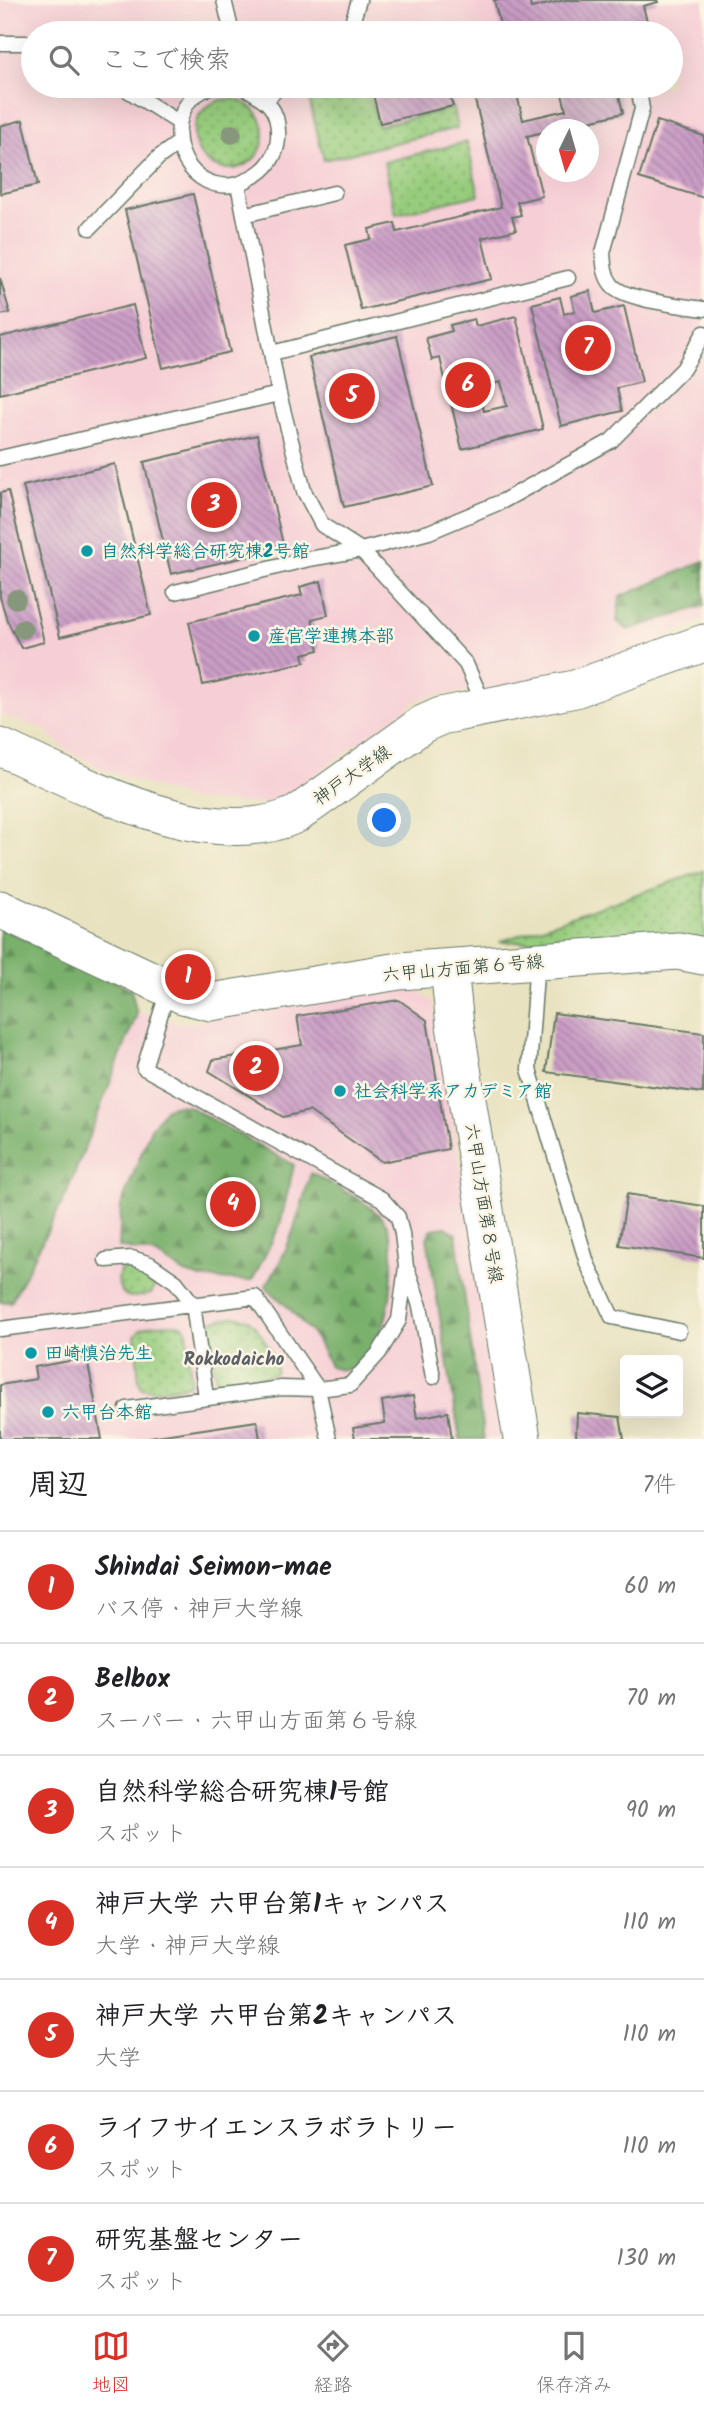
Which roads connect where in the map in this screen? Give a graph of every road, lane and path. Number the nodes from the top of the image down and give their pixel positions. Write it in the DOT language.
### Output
graph roads {
  1 [pos="224,0"];
  2 [pos="359,0"];
  3 [pos="229,21"];
  4 [pos="353,21"];
  5 [pos="0,43"];
  6 [pos="21,43"];
  7 [pos="140,98"];
  8 [pos="192,98"];
  9 [pos="263,98"];
  10 [pos="640,98"];
  11 [pos="267,100"];
  12 [pos="178,122"];
  13 [pos="177,144"];
  14 [pos="238,184"];
  15 [pos="334,193"];
  16 [pos="244,215"];
  17 [pos="90,228"];
  18 [pos="568,278"];
  19 [pos="704,309"];
  20 [pos="704,333"];
  21 [pos="272,353"];
  22 [pos="278,394"];
  23 [pos="0,458"];
  24 [pos="361,550"];
  25 [pos="175,592"];
  26 [pos="704,643"];
  27 [pos="485,708"];
  28 [pos="0,747"];
  29 [pos="0,909"];
  30 [pos="704,956"];
  31 [pos="537,961"];
  32 [pos="449,968"];
  33 [pos="169,988"];
  34 [pos="106,1259"];
  35 [pos="406,1267"];
  36 [pos="193,1304"];
  37 [pos="0,1329"];
  38 [pos="679,1331"];
  39 [pos="433,1377"];
  40 [pos="318,1389"];
  41 [pos="206,1396"];
  42 [pos="127,1409"];
  43 [pos="329,1439"];
  44 [pos="523,1439"];
  1 -- 3 [label="lane"];
  2 -- 4 [label="lane"];
  5 -- 6 [label="lane"];
  7 -- 12 [label="lane"];
  8 -- 12 [label="lane"];
  9 -- 11 [label="lane"];
  10 -- 19 [label="lane"];
  11 -- 14 [label="lane"];
  12 -- 13 [label="lane"];
  13 -- 14 [label="lane"];
  13 -- 17 [label="lane"];
  14 -- 16 [label="lane"];
  15 -- 16 [label="lane"];
  16 -- 21 [label="lane"];
  18 -- 21 [label="lane"];
  20 -- 24 [label="lane"];
  21 -- 22 [label="lane"];
  22 -- 23 [label="lane"];
  22 -- 24 [label="lane"];
  24 -- 25 [label="lane"];
  24 -- 27 [label="lane"];
  26 -- 27 [label="street, 神戸大学線"];
  27 -- 28 [label="street, 神戸大学線"];
  29 -- 33 [label="street"];
  30 -- 31 [label="street, 六甲山方面第６号線"];
  31 -- 32 [label="street, 六甲山方面第６号線"];
  31 -- 38 [label="lane"];
  32 -- 33 [label="street, 六甲山方面第６号線"];
  32 -- 44 [label="street, 六甲山方面第８号線"];
  33 -- 35 [label="lane"];
  34 -- 36 [label="lane"];
  35 -- 39 [label="lane"];
  35 -- 40 [label="lane"];
  36 -- 37 [label="lane"];
  36 -- 40 [label="lane"];
  36 -- 41 [label="lane"];
  40 -- 41 [label="lane"];
  40 -- 43 [label="lane"];
  41 -- 42 [label="lane"];
}
